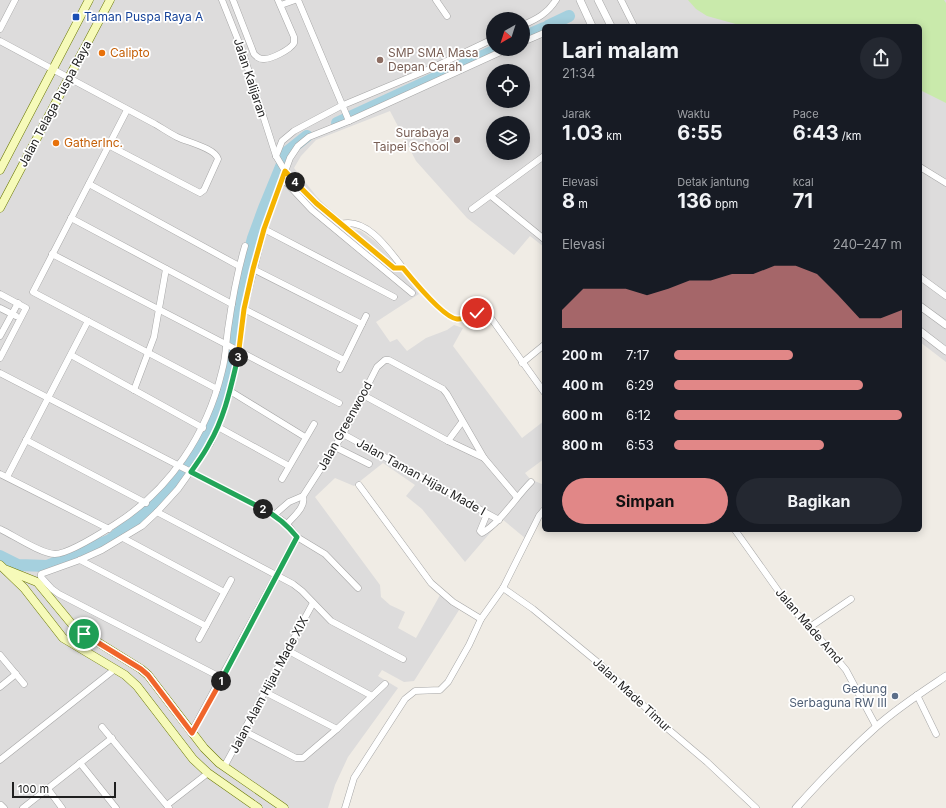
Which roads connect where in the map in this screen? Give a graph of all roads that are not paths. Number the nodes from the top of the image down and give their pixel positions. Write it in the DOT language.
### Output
graph roads {
  1 [pos="89,0"];
  2 [pos="110,0"];
  3 [pos="222,0"];
  4 [pos="232,0"];
  5 [pos="295,0"];
  6 [pos="298,0"];
  7 [pos="436,0"];
  8 [pos="556,0"];
  9 [pos="580,0"];
  10 [pos="598,0"];
  11 [pos="621,0"];
  12 [pos="13,1"];
  13 [pos="279,3"];
  14 [pos="447,16"];
  15 [pos="530,21"];
  16 [pos="591,24"];
  17 [pos="610,24"];
  18 [pos="633,24"];
  19 [pos="0,29"];
  20 [pos="542,34"];
  21 [pos="530,39"];
  22 [pos="0,42"];
  23 [pos="486,42"];
  24 [pos="491,56"];
  25 [pos="52,70"];
  26 [pos="69,79"];
  27 [pos="342,107"];
  28 [pos="126,110"];
  29 [pos="348,120"];
  30 [pos="108,145"];
  31 [pos="276,156"];
  32 [pos="542,160"];
  33 [pos="282,167"];
  34 [pos="922,168"];
  35 [pos="0,170"];
  36 [pos="282,178"];
  37 [pos="946,183"];
  38 [pos="89,184"];
  39 [pos="491,196"];
  40 [pos="0,208"];
  41 [pos="472,209"];
  42 [pos="71,218"];
  43 [pos="341,224"];
  44 [pos="264,229"];
  45 [pos="542,237"];
  46 [pos="245,246"];
  47 [pos="52,254"];
  48 [pos="239,266"];
  49 [pos="403,268"];
  50 [pos="166,269"];
  51 [pos="253,269"];
  52 [pos="922,278"];
  53 [pos="412,293"];
  54 [pos="0,294"];
  55 [pos="946,296"];
  56 [pos="394,297"];
  57 [pos="18,304"];
  58 [pos="232,304"];
  59 [pos="922,307"];
  60 [pos="0,308"];
  61 [pos="244,309"];
  62 [pos="160,311"];
  63 [pos="12,314"];
  64 [pos="366,316"];
  65 [pos="21,319"];
  66 [pos="88,321"];
  67 [pos="362,324"];
  68 [pos="946,325"];
  69 [pos="922,333"];
  70 [pos="0,336"];
  71 [pos="227,345"];
  72 [pos="542,346"];
  73 [pos="238,351"];
  74 [pos="946,351"];
  75 [pos="148,353"];
  76 [pos="71,355"];
  77 [pos="0,358"];
  78 [pos="344,360"];
  79 [pos="522,364"];
  80 [pos="340,369"];
  81 [pos="0,373"];
  82 [pos="217,389"];
  83 [pos="542,389"];
  84 [pos="134,390"];
  85 [pos="230,391"];
  86 [pos="363,395"];
  87 [pos="48,398"];
  88 [pos="339,402"];
  89 [pos="462,422"];
  90 [pos="314,424"];
  91 [pos="218,427"];
  92 [pos="202,428"];
  93 [pos="343,434"];
  94 [pos="305,437"];
  95 [pos="26,440"];
  96 [pos="448,441"];
  97 [pos="335,447"];
  98 [pos="484,458"];
  99 [pos="369,464"];
  100 [pos="179,466"];
  101 [pos="289,466"];
  102 [pos="189,471"];
  103 [pos="0,474"];
  104 [pos="7,477"];
  105 [pos="282,479"];
  106 [pos="531,482"];
  107 [pos="359,485"];
  108 [pos="303,496"];
  109 [pos="516,496"];
  110 [pos="146,503"];
  111 [pos="157,512"];
  112 [pos="487,514"];
  113 [pos="542,514"];
  114 [pos="274,515"];
  115 [pos="499,520"];
  116 [pos="287,524"];
  117 [pos="0,529"];
  118 [pos="109,529"];
  119 [pos="736,532"];
  120 [pos="297,537"];
  121 [pos="123,538"];
  122 [pos="80,560"];
  123 [pos="3,567"];
  124 [pos="276,575"];
  125 [pos="32,579"];
  126 [pos="231,580"];
  127 [pos="24,588"];
  128 [pos="358,588"];
  129 [pos="503,588"];
  130 [pos="224,592"];
  131 [pos="851,599"];
  132 [pos="313,603"];
  133 [pos="481,619"];
  134 [pos="206,626"];
  135 [pos="810,627"];
  136 [pos="199,639"];
  137 [pos="287,650"];
  138 [pos="0,655"];
  139 [pos="403,659"];
  140 [pos="115,669"];
  141 [pos="16,674"];
  142 [pos="946,676"];
  143 [pos="222,678"];
  144 [pos="24,684"];
  145 [pos="385,684"];
  146 [pos="0,687"];
  147 [pos="265,692"];
  148 [pos="917,695"];
  149 [pos="372,696"];
  150 [pos="876,726"];
  151 [pos="102,727"];
  152 [pos="337,729"];
  153 [pos="244,731"];
  154 [pos="192,733"];
  155 [pos="936,734"];
  156 [pos="112,738"];
  157 [pos="0,760"];
  158 [pos="80,763"];
  159 [pos="224,767"];
  160 [pos="208,773"];
  161 [pos="48,789"];
  162 [pos="168,806"];
  163 [pos="23,808"];
  164 [pos="62,808"];
  165 [pos="116,808"];
  166 [pos="258,808"];
  167 [pos="284,808"];
  168 [pos="345,808"];
  169 [pos="756,808"];
  170 [pos="796,808"];
  1 -- 25 [label="main road, Jalan Telaga Puspa Raya"];
  2 -- 26 [label="main road, Jalan Telaga Puspa Raya"];
  3 -- 31 [label="street, Jalan Kalijaran"];
  4 -- 13 [label="street"];
  5 -- 13 [label="street"];
  6 -- 27 [label="street"];
  7 -- 14 [label="street"];
  8 -- 15 [label="street"];
  9 -- 16 [label="street"];
  10 -- 17 [label="street"];
  11 -- 18 [label="street"];
  12 -- 19 [label="street"];
  20 -- 21 [label="street"];
  22 -- 25 [label="street"];
  23 -- 27 [label="street"];
  24 -- 29 [label="street"];
  25 -- 26 [label="street"];
  25 -- 35 [label="main road, Jalan Telaga Puspa Raya"];
  26 -- 28 [label="street"];
  26 -- 40 [label="main road, Jalan Telaga Puspa Raya"];
  27 -- 29 [label="street"];
  27 -- 31 [label="street"];
  28 -- 30 [label="street"];
  28 -- 30 [label="street"];
  29 -- 33 [label="street"];
  30 -- 38 [label="street"];
  31 -- 33 [label="street, Jalan Kalijaran"];
  32 -- 39 [label="street"];
  33 -- 36 [label="street"];
  33 -- 43 [label="street"];
  34 -- 37 [label="street"];
  36 -- 44 [label="street"];
  36 -- 53 [label="street"];
  38 -- 42 [label="street"];
  38 -- 48 [label="street"];
  39 -- 41 [label="street"];
  39 -- 45 [label="street"];
  42 -- 47 [label="street"];
  42 -- 50 [label="street"];
  43 -- 49 [label="street"];
  43 -- 49 [label="street"];
  44 -- 51 [label="street"];
  44 -- 56 [label="street"];
  46 -- 48 [label="street"];
  47 -- 62 [label="street"];
  47 -- 66 [label="street"];
  48 -- 58 [label="street"];
  49 -- 79 [label="street"];
  50 -- 58 [label="street"];
  50 -- 62 [label="street"];
  51 -- 61 [label="street"];
  51 -- 67 [label="street"];
  52 -- 55 [label="street"];
  54 -- 57 [label="street"];
  57 -- 63 [label="street"];
  57 -- 65 [label="street"];
  58 -- 71 [label="street"];
  59 -- 68 [label="street"];
  60 -- 63 [label="street"];
  61 -- 73 [label="street"];
  61 -- 78 [label="street"];
  62 -- 71 [label="street"];
  62 -- 75 [label="street"];
  63 -- 65 [label="street"];
  63 -- 70 [label="street"];
  64 -- 67 [label="street"];
  65 -- 77 [label="street"];
  66 -- 75 [label="street"];
  66 -- 76 [label="street"];
  67 -- 78 [label="street"];
  69 -- 74 [label="street"];
  71 -- 73 [label="street"];
  71 -- 82 [label="street"];
  72 -- 79 [label="street"];
  73 -- 85 [label="street"];
  73 -- 88 [label="street"];
  75 -- 82 [label="street"];
  75 -- 84 [label="street"];
  76 -- 84 [label="street"];
  76 -- 87 [label="street"];
  78 -- 80 [label="street"];
  79 -- 83 [label="street"];
  81 -- 87 [label="street"];
  82 -- 92 [label="street"];
  84 -- 92 [label="street"];
  85 -- 91 [label="street"];
  85 -- 94 [label="street"];
  86 -- 89 [label="street, Jalan Greenwood"];
  86 -- 93 [label="street, Jalan Greenwood"];
  86 -- 96 [label="street"];
  87 -- 95 [label="street"];
  87 -- 100 [label="street"];
  89 -- 96 [label="street"];
  89 -- 98 [label="street"];
  90 -- 94 [label="street"];
  91 -- 101 [label="street"];
  91 -- 102 [label="street"];
  92 -- 100 [label="street"];
  93 -- 97 [label="street, Jalan Greenwood"];
  93 -- 112 [label="street, Jalan Taman Hijau Made I"];
  94 -- 101 [label="street"];
  95 -- 104 [label="street"];
  95 -- 110 [label="street"];
  96 -- 98 [label="street"];
  97 -- 99 [label="street, Jalan Taman Hijau Made I"];
  97 -- 108 [label="street, Jalan Greenwood"];
  98 -- 109 [label="street"];
  100 -- 102 [label="street"];
  100 -- 110 [label="street"];
  101 -- 105 [label="street"];
  102 -- 111 [label="street"];
  102 -- 114 [label="street"];
  103 -- 104 [label="street"];
  104 -- 118 [label="street"];
  106 -- 109 [label="street"];
  107 -- 133 [label="street"];
  108 -- 114 [label="street, Jalan Greenwood"];
  108 -- 116 [label="street, Jalan Greenwood"];
  109 -- 115 [label="street"];
  110 -- 118 [label="street"];
  111 -- 121 [label="street"];
  111 -- 124 [label="street"];
  112 -- 115 [label="street, Jalan Taman Hijau Made I"];
  112 -- 115 [label="street"];
  113 -- 129 [label="street"];
  114 -- 116 [label="street"];
  116 -- 120 [label="street"];
  117 -- 118 [label="street"];
  119 -- 135 [label="street, Jalan Made Amd"];
  120 -- 124 [label="street"];
  120 -- 128 [label="street"];
  121 -- 122 [label="street"];
  121 -- 130 [label="street"];
  122 -- 134 [label="street"];
  122 -- 143 [label="street"];
  123 -- 125 [label="main road"];
  123 -- 127 [label="main road"];
  124 -- 132 [label="street"];
  124 -- 143 [label="street"];
  125 -- 127 [label="main road"];
  125 -- 154 [label="main road"];
  126 -- 130 [label="street"];
  127 -- 140 [label="main road"];
  129 -- 133 [label="street"];
  129 -- 169 [label="street, Jalan Made Timur"];
  130 -- 134 [label="street"];
  131 -- 135 [label="street"];
  132 -- 137 [label="street, Jalan Alam Hijau Made XIX"];
  132 -- 139 [label="street"];
  133 -- 168 [label="street"];
  134 -- 136 [label="street"];
  135 -- 150 [label="street, Jalan Made Amd"];
  137 -- 147 [label="street, Jalan Alam Hijau Made XIX"];
  137 -- 149 [label="street"];
  138 -- 141 [label="street"];
  140 -- 157 [label="street"];
  140 -- 160 [label="main road"];
  141 -- 144 [label="street"];
  141 -- 146 [label="street"];
  142 -- 148 [label="street"];
  143 -- 154 [label="street"];
  145 -- 149 [label="street"];
  147 -- 152 [label="street"];
  147 -- 153 [label="street, Jalan Alam Hijau Made XIX"];
  148 -- 150 [label="street"];
  148 -- 155 [label="street"];
  149 -- 152 [label="street"];
  150 -- 170 [label="street"];
  151 -- 156 [label="street"];
  152 -- 153 [label="street"];
  153 -- 159 [label="street, Jalan Alam Hijau Made XIX"];
  154 -- 159 [label="main road"];
  156 -- 158 [label="street"];
  156 -- 162 [label="street"];
  158 -- 161 [label="street"];
  158 -- 165 [label="street"];
  159 -- 167 [label="main road"];
  160 -- 162 [label="street"];
  160 -- 166 [label="main road"];
  161 -- 163 [label="street"];
  161 -- 164 [label="street"];
}
